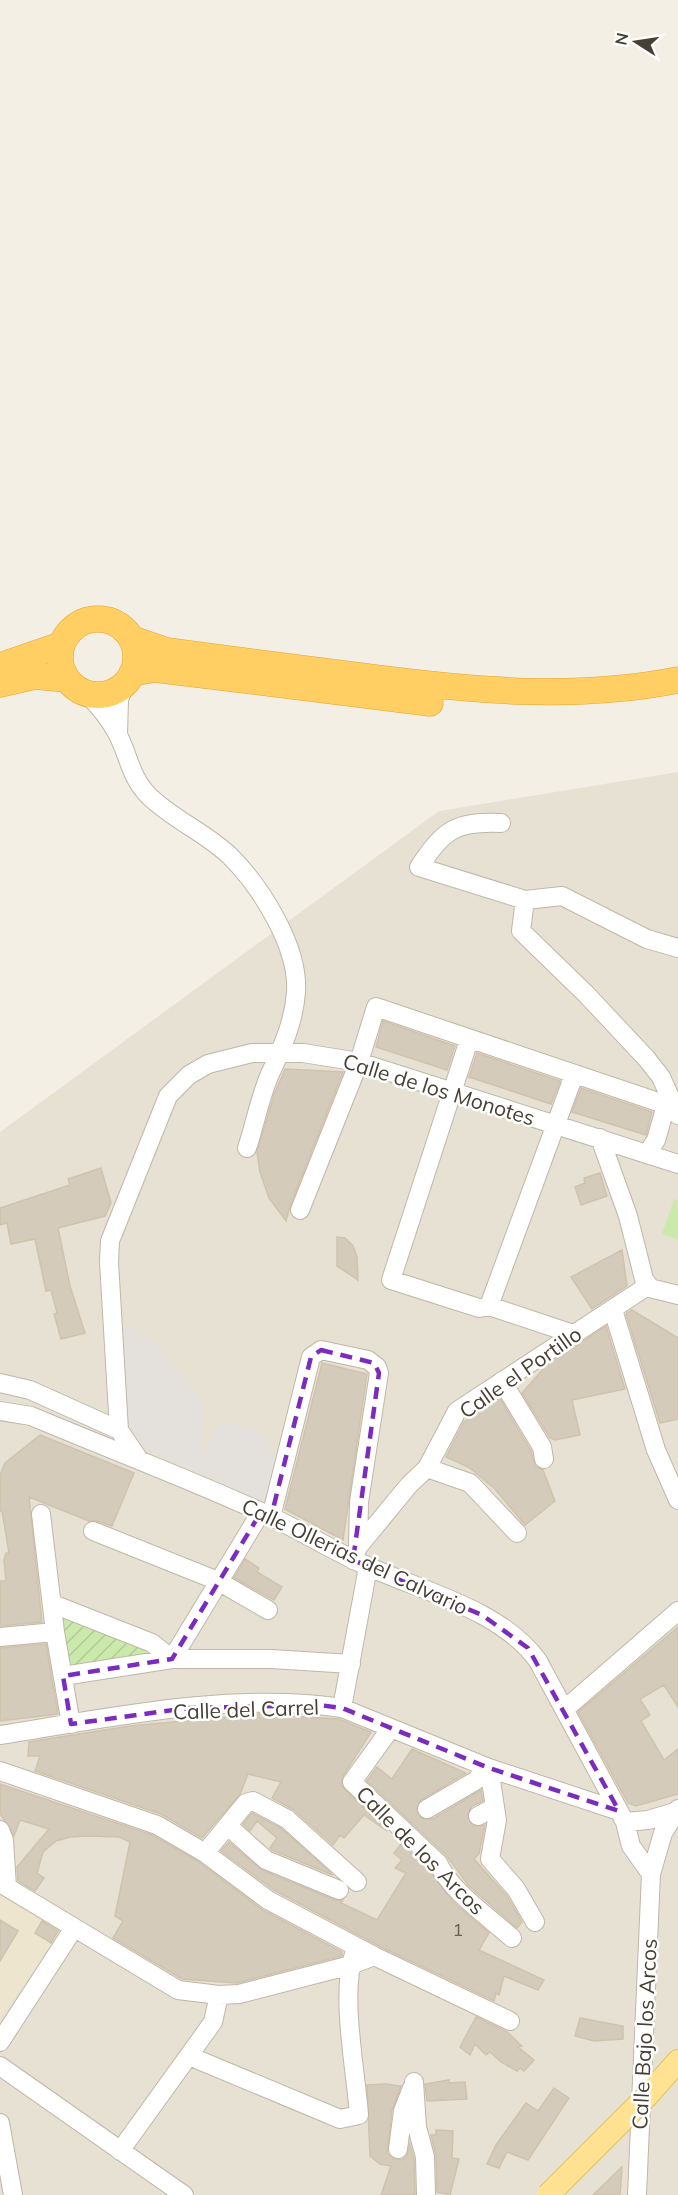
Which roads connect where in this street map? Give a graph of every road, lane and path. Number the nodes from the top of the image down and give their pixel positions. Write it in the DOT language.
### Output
graph roads {
  1 [pos="132,639"];
  2 [pos="61,645"];
  3 [pos="0,666"];
  4 [pos="128,679"];
  5 [pos="678,680"];
  6 [pos="0,684"];
  7 [pos="77,686"];
  8 [pos="678,697"];
  9 [pos="118,734"];
  10 [pos="501,823"];
  11 [pos="525,900"];
  12 [pos="678,948"];
  13 [pos="469,1040"];
  14 [pos="282,1053"];
  15 [pos="359,1062"];
  16 [pos="574,1076"];
  17 [pos="452,1091"];
  18 [pos="678,1115"];
  19 [pos="557,1124"];
  20 [pos="600,1138"];
  21 [pos="247,1148"];
  22 [pos="647,1154"];
  23 [pos="678,1164"];
  24 [pos="300,1210"];
  25 [pos="649,1286"];
  26 [pos="678,1294"];
  27 [pos="489,1306"];
  28 [pos="613,1310"];
  29 [pos="573,1334"];
  30 [pos="502,1381"];
  31 [pos="0,1383"];
  32 [pos="0,1411"];
  33 [pos="119,1430"];
  34 [pos="544,1459"];
  35 [pos="140,1461"];
  36 [pos="427,1468"];
  37 [pos="678,1500"];
  38 [pos="41,1514"];
  39 [pos="266,1515"];
  40 [pos="93,1531"];
  41 [pos="517,1533"];
  42 [pos="360,1558"];
  43 [pos="218,1581"];
  44 [pos="53,1604"];
  45 [pos="268,1610"];
  46 [pos="678,1611"];
  47 [pos="55,1632"];
  48 [pos="0,1637"];
  49 [pos="172,1659"];
  50 [pos="351,1664"];
  51 [pos="63,1676"];
  52 [pos="342,1708"];
  53 [pos="566,1708"];
  54 [pos="71,1724"];
  55 [pos="391,1728"];
  56 [pos="0,1735"];
  57 [pos="489,1768"];
  58 [pos="0,1771"];
  59 [pos="427,1809"];
  60 [pos="676,1811"];
  61 [pos="622,1816"];
  62 [pos="228,1826"];
  63 [pos="0,1830"];
  64 [pos="205,1853"];
  65 [pos="651,1874"];
  66 [pos="357,1882"];
  67 [pos="4,1885"];
  68 [pos="339,1890"];
  69 [pos="533,1917"];
  70 [pos="74,1928"];
  71 [pos="512,1938"];
  72 [pos="357,1947"];
  73 [pos="374,1956"];
  74 [pos="351,1965"];
  75 [pos="219,1995"];
  76 [pos="510,2021"];
  77 [pos="0,2042"];
  78 [pos="189,2056"];
  79 [pos="678,2061"];
  80 [pos="0,2066"];
  81 [pos="678,2079"];
  82 [pos="651,2091"];
  83 [pos="0,2123"];
  84 [pos="398,2148"];
  85 [pos="120,2151"];
  86 [pos="13,2195"];
  87 [pos="184,2195"];
  88 [pos="426,2195"];
  89 [pos="548,2195"];
  90 [pos="637,2195"];
  1 -- 2 [label="highway"];
  1 -- 4 [label="highway"];
  1 -- 5 [label="highway"];
  2 -- 3 [label="highway"];
  2 -- 7 [label="highway"];
  4 -- 7 [label="highway"];
  4 -- 8 [label="highway"];
  4 -- 9 [label="street"];
  6 -- 7 [label="highway"];
  7 -- 9 [label="street"];
  9 -- 14 [label="street"];
  10 -- 11 [label="street"];
  11 -- 12 [label="street"];
  11 -- 18 [label="street"];
  13 -- 15 [label="street"];
  13 -- 16 [label="street"];
  13 -- 17 [label="street"];
  14 -- 15 [label="street, Calle de los Monotes"];
  14 -- 21 [label="street"];
  14 -- 33 [label="street, Calle de los Monotes"];
  15 -- 17 [label="street, Calle de los Monotes"];
  15 -- 24 [label="street"];
  16 -- 19 [label="street"];
  16 -- 22 [label="street"];
  17 -- 19 [label="street, Calle de los Monotes"];
  17 -- 27 [label="street"];
  19 -- 20 [label="street, Calle de los Monotes"];
  19 -- 27 [label="street"];
  20 -- 22 [label="street, Calle de los Monotes"];
  20 -- 25 [label="street"];
  22 -- 23 [label="street, Calle de los Monotes"];
  25 -- 26 [label="street"];
  25 -- 28 [label="street, Calle el Portillo"];
  27 -- 29 [label="street"];
  28 -- 29 [label="street, Calle el Portillo"];
  28 -- 37 [label="street"];
  29 -- 30 [label="street, Calle el Portillo"];
  30 -- 34 [label="street"];
  30 -- 36 [label="street, Calle el Portillo"];
  31 -- 33 [label="street"];
  32 -- 35 [label="street, Calle Ollerias del Calvario"];
  33 -- 35 [label="street"];
  35 -- 39 [label="street, Calle Ollerias del Calvario"];
  36 -- 41 [label="street"];
  36 -- 42 [label="street, Calle el Portillo"];
  38 -- 44 [label="street"];
  39 -- 42 [label="street, Calle Ollerias del Calvario"];
  39 -- 42 [label="street"];
  39 -- 43 [label="street"];
  40 -- 43 [label="street"];
  42 -- 50 [label="street"];
  42 -- 53 [label="street, Calle Ollerias del Calvario"];
  43 -- 45 [label="street"];
  43 -- 49 [label="street"];
  44 -- 47 [label="street"];
  44 -- 49 [label="street"];
  46 -- 53 [label="street"];
  47 -- 48 [label="street"];
  47 -- 51 [label="street"];
  49 -- 50 [label="street"];
  49 -- 51 [label="street"];
  50 -- 52 [label="street"];
  51 -- 54 [label="street"];
  52 -- 54 [label="street, Calle del Carrel"];
  52 -- 55 [label="street, Calle del Carrel"];
  53 -- 61 [label="street, Calle Ollerias del Calvario"];
  54 -- 56 [label="street, Calle del Carrel"];
  55 -- 57 [label="street, Calle del Carrel"];
  55 -- 71 [label="street, Calle de los Arcos"];
  57 -- 59 [label="street"];
  57 -- 61 [label="street, Calle del Carrel"];
  57 -- 69 [label="street"];
  58 -- 64 [label="street"];
  60 -- 61 [label="street"];
  60 -- 65 [label="street, Calle Bajo los Arcos"];
  61 -- 65 [label="street, Calle Ollerias del Calvario"];
  62 -- 64 [label="street"];
  62 -- 66 [label="street"];
  62 -- 68 [label="street"];
  63 -- 67 [label="street"];
  64 -- 72 [label="street"];
  65 -- 90 [label="street, Calle Bajo los Arcos"];
  67 -- 70 [label="street"];
  70 -- 75 [label="street"];
  70 -- 77 [label="street"];
  72 -- 73 [label="street"];
  72 -- 74 [label="street"];
  73 -- 74 [label="street"];
  73 -- 76 [label="street"];
  74 -- 75 [label="street"];
  74 -- 78 [label="street"];
  75 -- 78 [label="street"];
  78 -- 85 [label="street"];
  79 -- 82 [label="main road"];
  80 -- 85 [label="street"];
  81 -- 82 [label="main road"];
  82 -- 89 [label="main road, bridge"];
  83 -- 86 [label="street"];
  84 -- 88 [label="street"];
  85 -- 87 [label="street"];
}
